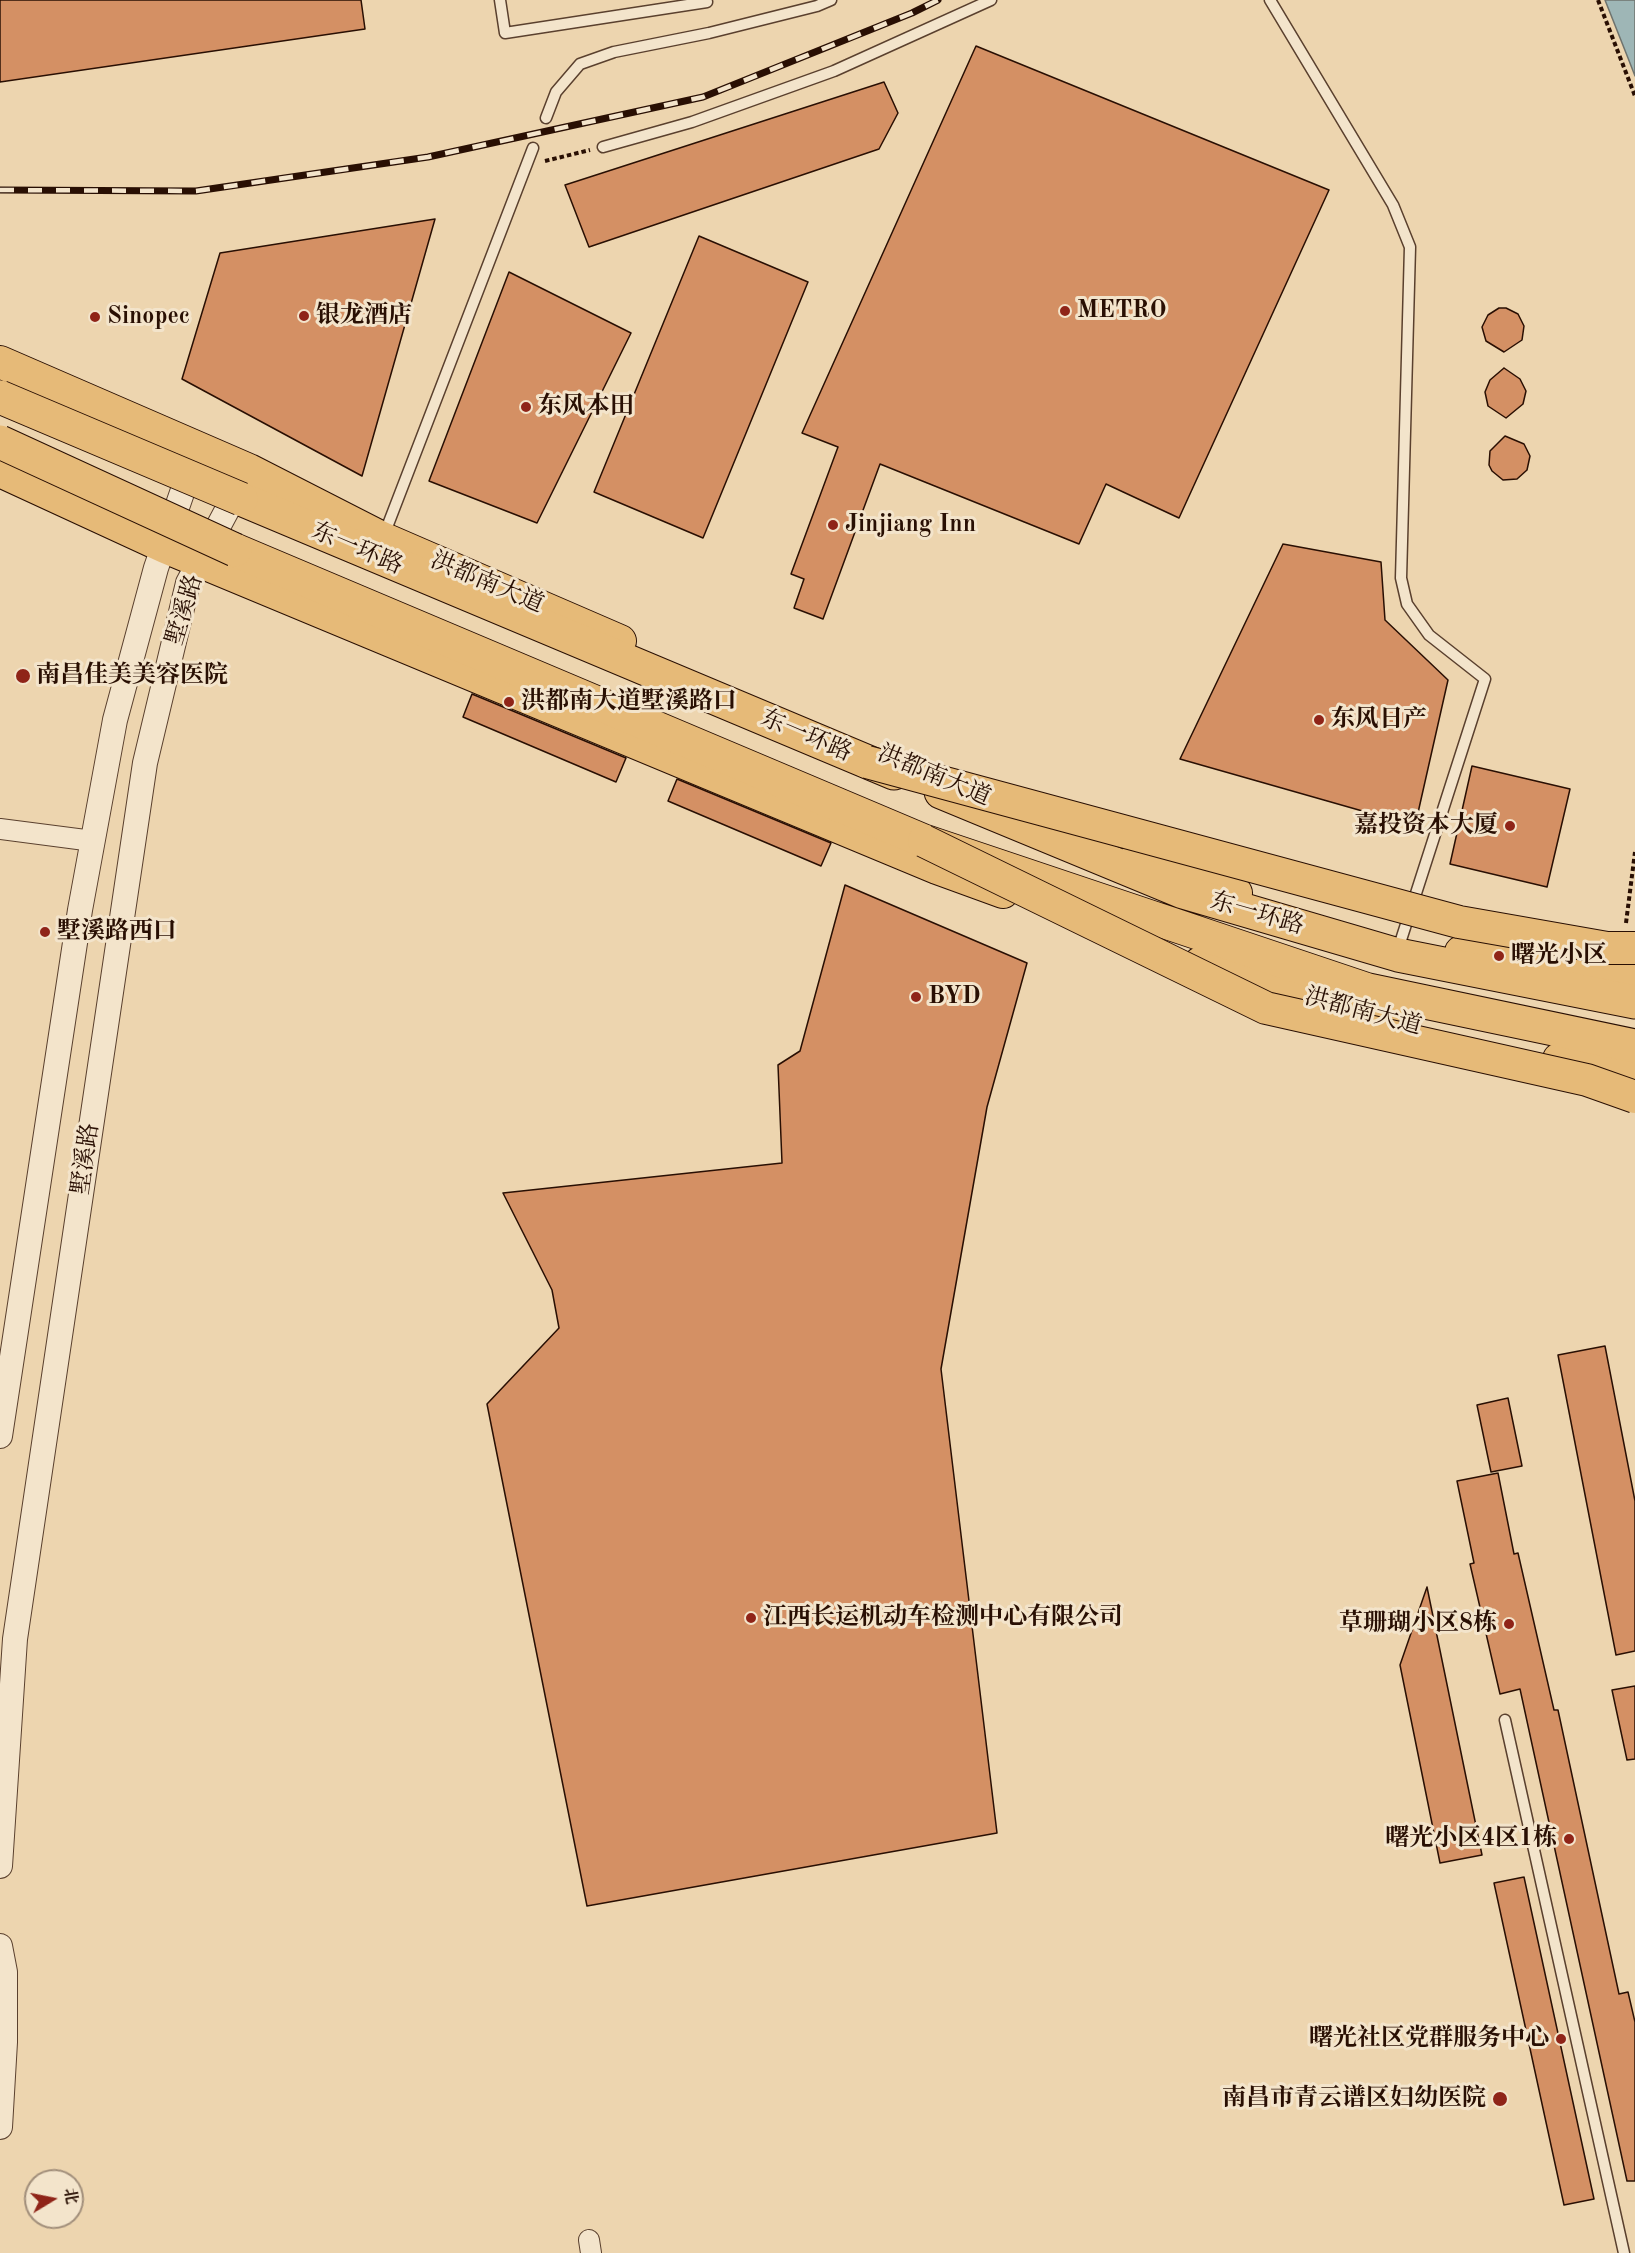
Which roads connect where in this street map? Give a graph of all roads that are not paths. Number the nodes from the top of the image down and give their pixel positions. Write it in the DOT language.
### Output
graph roads {
  1 [pos="500,0"];
  2 [pos="831,0"];
  3 [pos="991,0"];
  4 [pos="1270,0"];
  5 [pos="707,2"];
  6 [pos="546,118"];
  7 [pos="603,147"];
  8 [pos="533,148"];
  9 [pos="0,362"];
  10 [pos="0,397"];
  11 [pos="0,442"];
  12 [pos="197,447"];
  13 [pos="249,470"];
  14 [pos="0,471"];
  15 [pos="382,538"];
  16 [pos="165,547"];
  17 [pos="200,561"];
  18 [pos="867,762"];
  19 [pos="0,829"];
  20 [pos="93,841"];
  21 [pos="924,841"];
  22 [pos="1400,943"];
  23 [pos="1627,963"];
  24 [pos="1635,1046"];
  25 [pos="1588,1073"];
  26 [pos="1635,1073"];
  27 [pos="1635,1086"];
  28 [pos="1635,1098"];
  29 [pos="0,1436"];
  30 [pos="1505,1720"];
  31 [pos="0,1866"];
  32 [pos="0,1946"];
  33 [pos="0,2127"];
  34 [pos="1624,2253"];
  1 -- 5 [label="lane"];
  2 -- 6 [label="lane"];
  3 -- 7 [label="lane"];
  4 -- 22 [label="lane"];
  8 -- 15 [label="lane"];
  9 -- 12 [label="main road, 洪都南大道"];
  10 -- 18 [label="highway, 东一环路, bridge"];
  11 -- 21 [label="highway, 东一环路, bridge"];
  12 -- 13 [label="main road, 洪都南大道"];
  12 -- 16 [label="street, 墅溪路"];
  13 -- 15 [label="main road, 洪都南大道"];
  13 -- 17 [label="street, 墅溪路"];
  14 -- 16 [label="main road, 洪都南大道"];
  15 -- 22 [label="main road, 洪都南大道"];
  16 -- 17 [label="main road, 洪都南大道"];
  16 -- 20 [label="street, 墅溪路"];
  17 -- 25 [label="main road, 洪都南大道"];
  17 -- 31 [label="street, 墅溪路"];
  18 -- 23 [label="main road, bridge"];
  18 -- 23 [label="highway, 东一环路, bridge"];
  19 -- 20 [label="street"];
  20 -- 29 [label="street, 墅溪路"];
  21 -- 24 [label="highway, 东一环路, bridge"];
  21 -- 25 [label="main road, bridge"];
  22 -- 23 [label="main road, 洪都南大道"];
  25 -- 26 [label="main road, 洪都南大道"];
  25 -- 27 [label="main road, bridge"];
  25 -- 28 [label="main road, bridge"];
  30 -- 34 [label="lane"];
  32 -- 33 [label="street"];
}
